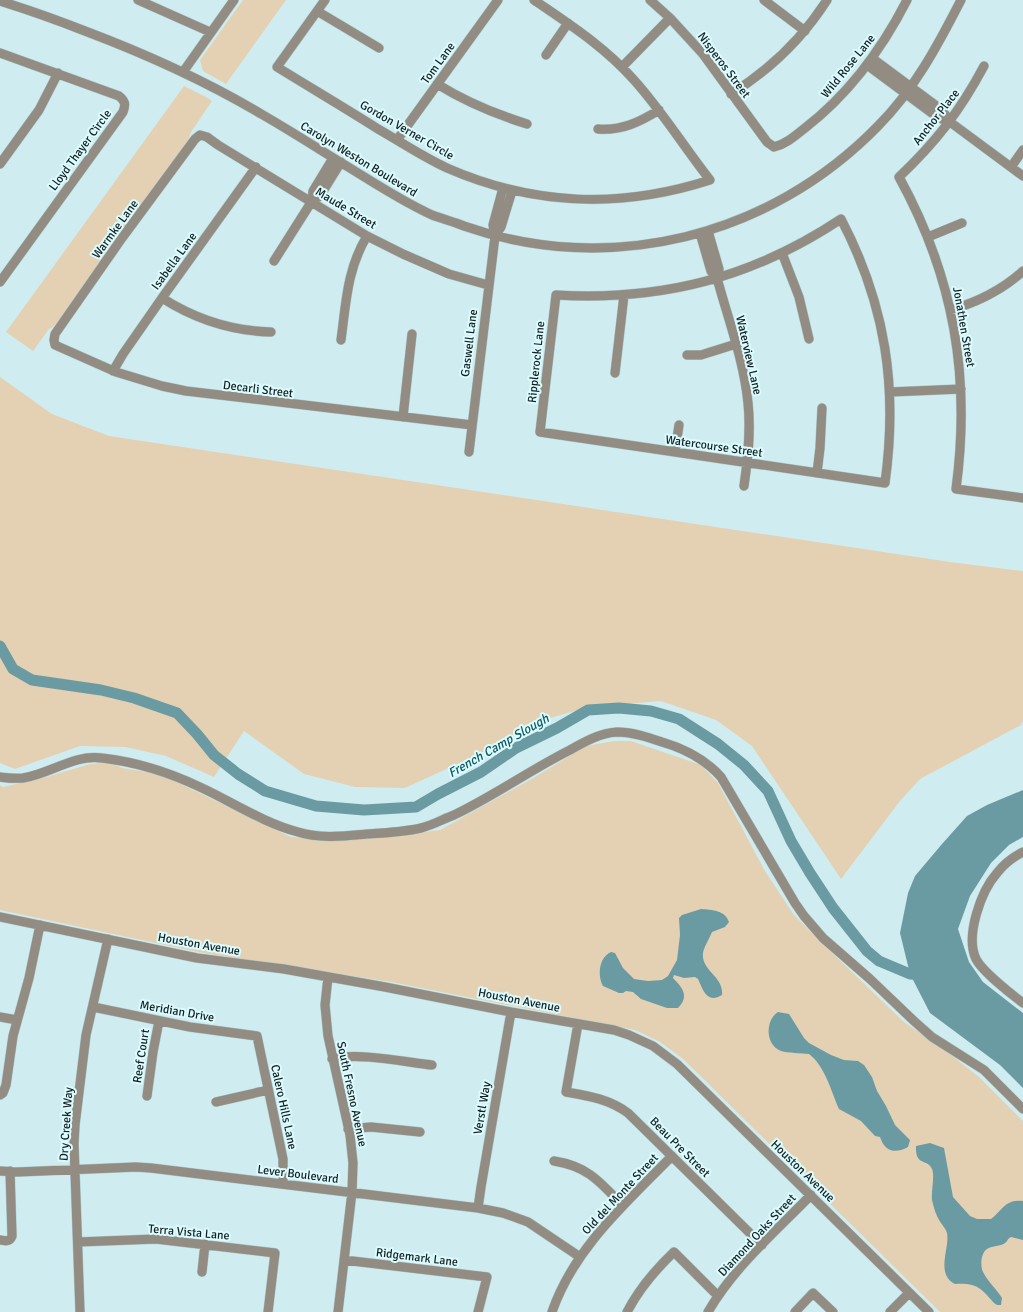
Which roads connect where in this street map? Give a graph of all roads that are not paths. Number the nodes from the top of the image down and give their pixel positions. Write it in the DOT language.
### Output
graph roads {
  1 [pos="234,0"];
  2 [pos="326,0"];
  3 [pos="498,0"];
  4 [pos="534,0"];
  5 [pos="650,0"];
  6 [pos="764,0"];
  7 [pos="827,0"];
  8 [pos="907,0"];
  9 [pos="961,0"];
  10 [pos="0,1"];
  11 [pos="142,1"];
  12 [pos="317,11"];
  13 [pos="670,18"];
  14 [pos="568,23"];
  15 [pos="806,31"];
  16 [pos="210,32"];
  17 [pos="379,48"];
  18 [pos="0,53"];
  19 [pos="546,55"];
  20 [pos="870,61"];
  21 [pos="984,66"];
  22 [pos="622,68"];
  23 [pos="183,72"];
  24 [pos="58,73"];
  25 [pos="437,84"];
  26 [pos="908,90"];
  27 [pos="732,94"];
  28 [pos="659,110"];
  29 [pos="950,122"];
  30 [pos="527,124"];
  31 [pos="598,129"];
  32 [pos="200,135"];
  33 [pos="397,140"];
  34 [pos="774,147"];
  35 [pos="1023,150"];
  36 [pos="337,160"];
  37 [pos="0,164"];
  38 [pos="256,167"];
  39 [pos="1011,167"];
  40 [pos="1023,176"];
  41 [pos="899,177"];
  42 [pos="507,190"];
  43 [pos="312,201"];
  44 [pos="962,223"];
  45 [pos="704,232"];
  46 [pos="367,236"];
  47 [pos="495,236"];
  48 [pos="928,237"];
  49 [pos="782,253"];
  50 [pos="274,261"];
  51 [pos="1023,271"];
  52 [pos="717,278"];
  53 [pos="0,282"];
  54 [pos="488,285"];
  55 [pos="624,295"];
  56 [pos="162,298"];
  57 [pos="950,310"];
  58 [pos="271,332"];
  59 [pos="412,334"];
  60 [pos="809,339"];
  61 [pos="54,340"];
  62 [pos="341,340"];
  63 [pos="736,344"];
  64 [pos="687,355"];
  65 [pos="113,371"];
  66 [pos="615,373"];
  67 [pos="961,389"];
  68 [pos="890,392"];
  69 [pos="822,408"];
  70 [pos="403,417"];
  71 [pos="472,425"];
  72 [pos="679,425"];
  73 [pos="540,432"];
  74 [pos="469,452"];
  75 [pos="675,452"];
  76 [pos="747,463"];
  77 [pos="817,474"];
  78 [pos="744,486"];
  79 [pos="1023,498"];
  80 [pos="0,777"];
  81 [pos="1023,852"];
  82 [pos="0,917"];
  83 [pos="40,925"];
  84 [pos="108,939"];
  85 [pos="328,977"];
  86 [pos="1023,1003"];
  87 [pos="93,1007"];
  88 [pos="511,1012"];
  89 [pos="0,1017"];
  90 [pos="17,1020"];
  91 [pos="159,1021"];
  92 [pos="578,1024"];
  93 [pos="257,1036"];
  94 [pos="332,1059"];
  95 [pos="432,1065"];
  96 [pos="268,1090"];
  97 [pos="0,1095"];
  98 [pos="147,1096"];
  99 [pos="216,1102"];
  100 [pos="1023,1109"];
  101 [pos="348,1129"];
  102 [pos="420,1132"];
  103 [pos="672,1156"];
  104 [pos="554,1161"];
  105 [pos="75,1169"];
  106 [pos="0,1171"];
  107 [pos="10,1171"];
  108 [pos="283,1184"];
  109 [pos="352,1192"];
  110 [pos="811,1195"];
  111 [pos="623,1206"];
  112 [pos="478,1208"];
  113 [pos="0,1240"];
  114 [pos="78,1242"];
  115 [pos="205,1244"];
  116 [pos="762,1245"];
  117 [pos="580,1257"];
  118 [pos="344,1260"];
  119 [pos="202,1272"];
  120 [pos="909,1292"];
  121 [pos="718,1296"];
  122 [pos="80,1312"];
  123 [pos="268,1312"];
  124 [pos="338,1312"];
  125 [pos="478,1312"];
  126 [pos="552,1312"];
  127 [pos="627,1312"];
  128 [pos="708,1312"];
  129 [pos="795,1312"];
  130 [pos="833,1312"];
  131 [pos="890,1312"];
  132 [pos="929,1312"];
  1 -- 16 [label="street"];
  2 -- 12 [label="street, Gordon Verner Circle"];
  3 -- 25 [label="street, Tom Lane"];
  4 -- 14 [label="street, Gordon Verner Circle"];
  5 -- 13 [label="street, Nisperos Street"];
  6 -- 15 [label="street"];
  7 -- 15 [label="street"];
  8 -- 20 [label="street, Wild Rose Lane"];
  9 -- 26 [label="street, Carolyn Weston Boulevard"];
  10 -- 23 [label="street, Carolyn Weston Boulevard"];
  11 -- 16 [label="street"];
  12 -- 17 [label="street"];
  12 -- 33 [label="street, Gordon Verner Circle"];
  13 -- 22 [label="street"];
  13 -- 27 [label="street, Nisperos Street"];
  14 -- 19 [label="street"];
  14 -- 22 [label="street, Gordon Verner Circle"];
  15 -- 27 [label="street"];
  16 -- 23 [label="street"];
  18 -- 24 [label="street, Lloyd Thayer Circle"];
  20 -- 26 [label="street"];
  20 -- 34 [label="street, Wild Rose Lane"];
  21 -- 29 [label="street, Anchor Place"];
  22 -- 28 [label="street, Gordon Verner Circle"];
  23 -- 36 [label="street, Carolyn Weston Boulevard"];
  24 -- 37 [label="street"];
  24 -- 53 [label="street, Lloyd Thayer Circle"];
  25 -- 30 [label="street"];
  25 -- 33 [label="street, Tom Lane"];
  26 -- 29 [label="street"];
  26 -- 45 [label="street, Carolyn Weston Boulevard"];
  27 -- 34 [label="street, Nisperos Street"];
  28 -- 31 [label="street"];
  28 -- 42 [label="street, Gordon Verner Circle"];
  29 -- 39 [label="street"];
  29 -- 41 [label="street, Anchor Place"];
  32 -- 38 [label="street, Maude Street"];
  32 -- 61 [label="street, Warmke Lane"];
  33 -- 42 [label="street, Gordon Verner Circle"];
  35 -- 39 [label="street"];
  36 -- 43 [label="street"];
  36 -- 47 [label="street, Carolyn Weston Boulevard"];
  38 -- 43 [label="street, Maude Street"];
  38 -- 56 [label="street, Isabella Lane"];
  39 -- 40 [label="street"];
  41 -- 48 [label="street, Jonathen Street"];
  42 -- 47 [label="street, Gaswell Lane"];
  43 -- 46 [label="street, Maude Street"];
  43 -- 50 [label="street"];
  44 -- 48 [label="street"];
  45 -- 47 [label="street, Carolyn Weston Boulevard"];
  45 -- 52 [label="street, Waterview Lane"];
  46 -- 54 [label="street, Maude Street"];
  46 -- 62 [label="street"];
  47 -- 54 [label="street, Gaswell Lane"];
  48 -- 57 [label="street, Jonathen Street"];
  49 -- 52 [label="street"];
  49 -- 60 [label="street"];
  49 -- 68 [label="street"];
  51 -- 57 [label="street"];
  52 -- 55 [label="street"];
  52 -- 63 [label="street, Waterview Lane"];
  54 -- 71 [label="street, Gaswell Lane"];
  55 -- 66 [label="street"];
  55 -- 73 [label="street, Ripplerock Lane"];
  56 -- 58 [label="street"];
  56 -- 65 [label="street, Isabella Lane"];
  57 -- 67 [label="street, Jonathen Street"];
  59 -- 70 [label="street"];
  61 -- 65 [label="street, Decarli Street"];
  63 -- 64 [label="street"];
  63 -- 76 [label="street, Waterview Lane"];
  65 -- 70 [label="street, Decarli Street"];
  67 -- 68 [label="street"];
  67 -- 79 [label="street, Jonathen Street"];
  68 -- 77 [label="street, Watercourse Street"];
  69 -- 77 [label="street"];
  70 -- 71 [label="street, Decarli Street"];
  71 -- 74 [label="street, Gaswell Lane"];
  72 -- 75 [label="street"];
  73 -- 75 [label="street, Watercourse Street"];
  75 -- 76 [label="street, Watercourse Street"];
  76 -- 77 [label="street, Watercourse Street"];
  76 -- 78 [label="street, Waterview Lane"];
  80 -- 100 [label="street"];
  81 -- 86 [label="street"];
  82 -- 83 [label="street, Houston Avenue"];
  83 -- 84 [label="street, Houston Avenue"];
  83 -- 90 [label="street"];
  84 -- 85 [label="street, Houston Avenue"];
  84 -- 87 [label="street, Dry Creek Way"];
  85 -- 88 [label="street, Houston Avenue"];
  85 -- 94 [label="street, South Fresno Avenue"];
  87 -- 91 [label="street, Meridian Drive"];
  87 -- 105 [label="street, Dry Creek Way"];
  88 -- 92 [label="street, Houston Avenue"];
  88 -- 112 [label="street, Verstl Way"];
  89 -- 90 [label="street"];
  90 -- 97 [label="street"];
  91 -- 93 [label="street, Meridian Drive"];
  91 -- 98 [label="street, Reef Court"];
  92 -- 103 [label="street, Beau Pre Street"];
  92 -- 110 [label="street, Houston Avenue"];
  93 -- 96 [label="street, Calero Hills Lane"];
  94 -- 95 [label="street"];
  94 -- 101 [label="street, South Fresno Avenue"];
  96 -- 99 [label="street"];
  96 -- 108 [label="street, Calero Hills Lane"];
  101 -- 102 [label="street"];
  101 -- 109 [label="street, South Fresno Avenue"];
  103 -- 111 [label="street, Old del Monte Street"];
  103 -- 116 [label="street, Beau Pre Street"];
  104 -- 111 [label="street"];
  105 -- 107 [label="street, Lever Boulevard"];
  105 -- 108 [label="street, Lever Boulevard"];
  105 -- 114 [label="street, Dry Creek Way"];
  106 -- 107 [label="street, Lever Boulevard"];
  107 -- 113 [label="street"];
  108 -- 109 [label="street, Lever Boulevard"];
  109 -- 112 [label="street, Lever Boulevard"];
  109 -- 118 [label="street, South Fresno Avenue"];
  110 -- 116 [label="street, Diamond Oaks Street"];
  110 -- 120 [label="street, Houston Avenue"];
  111 -- 117 [label="street, Old del Monte Street"];
  112 -- 117 [label="street, Lever Boulevard"];
  114 -- 115 [label="street, Terra Vista Lane"];
  114 -- 122 [label="street, Dry Creek Way"];
  115 -- 119 [label="street"];
  115 -- 123 [label="street, Terra Vista Lane"];
  116 -- 121 [label="street, Diamond Oaks Street"];
  117 -- 126 [label="street, Old del Monte Street"];
  118 -- 124 [label="street, South Fresno Avenue"];
  118 -- 125 [label="street, Ridgemark Lane"];
  120 -- 131 [label="street"];
  120 -- 132 [label="street, Houston Avenue"];
  121 -- 127 [label="street"];
  121 -- 128 [label="street, Diamond Oaks Street"];
  129 -- 130 [label="street"];
}
